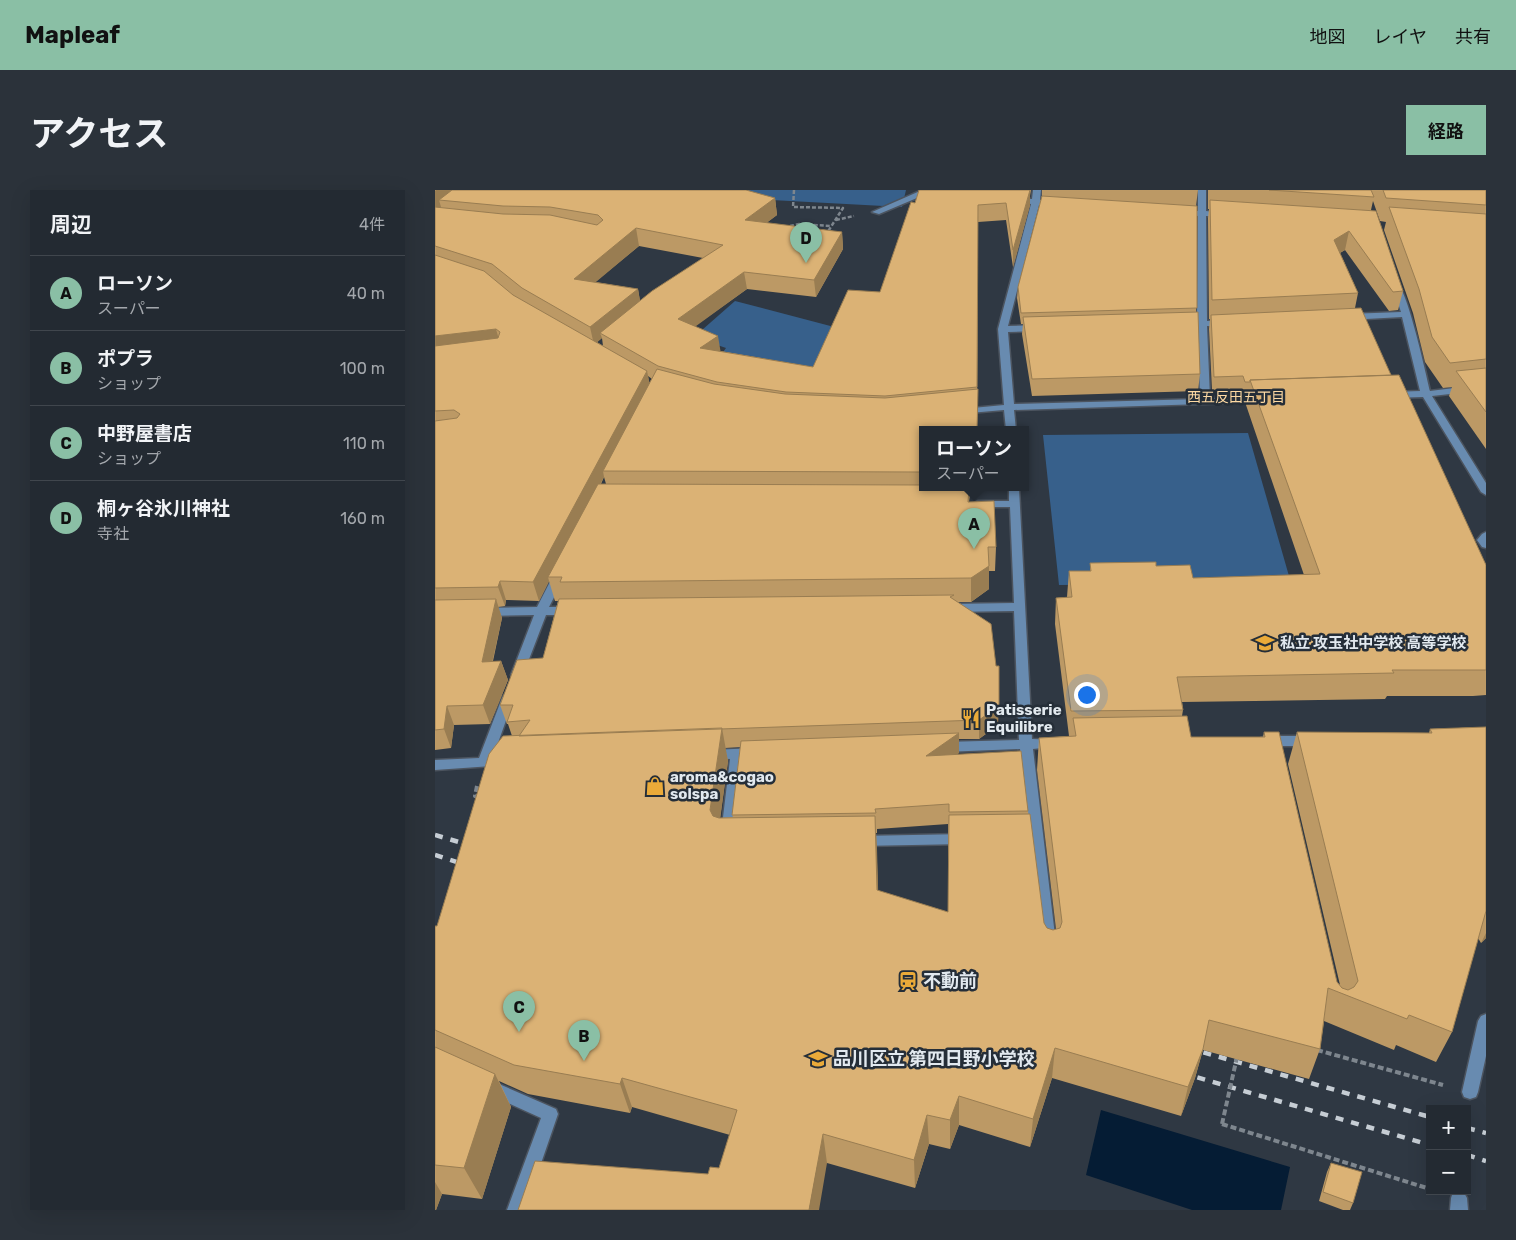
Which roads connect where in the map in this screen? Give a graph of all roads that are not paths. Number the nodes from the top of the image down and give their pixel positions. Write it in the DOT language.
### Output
graph roads {
  1 [pos="1037,190"];
  2 [pos="1202,190"];
  3 [pos="942,194"];
  4 [pos="1008,200"];
  5 [pos="1036,202"];
  6 [pos="1065,204"];
  7 [pos="1173,211"];
  8 [pos="876,212"];
  9 [pos="1203,213"];
  10 [pos="1232,215"];
  11 [pos="1394,278"];
  12 [pos="1406,314"];
  13 [pos="1338,318"];
  14 [pos="1241,322"];
  15 [pos="1202,324"];
  16 [pos="1172,325"];
  17 [pos="1052,327"];
  18 [pos="1003,329"];
  19 [pos="1486,387"];
  20 [pos="1426,394"];
  21 [pos="1378,396"];
  22 [pos="1272,400"];
  23 [pos="1205,402"];
  24 [pos="1009,407"];
  25 [pos="953,412"];
  26 [pos="1011,426"];
  27 [pos="1013,491"];
  28 [pos="1486,492"];
  29 [pos="965,504"];
  30 [pos="1014,504"];
  31 [pos="1486,536"];
  32 [pos="1486,544"];
  33 [pos="563,570"];
  34 [pos="939,608"];
  35 [pos="1019,608"];
  36 [pos="581,611"];
  37 [pos="473,612"];
  38 [pos="541,612"];
  39 [pos="1322,741"];
  40 [pos="1254,742"];
  41 [pos="1066,743"];
  42 [pos="1026,744"];
  43 [pos="927,747"];
  44 [pos="767,753"];
  45 [pos="737,754"];
  46 [pos="698,756"];
  47 [pos="513,762"];
  48 [pos="483,763"];
  49 [pos="435,765"];
  50 [pos="979,839"];
  51 [pos="843,841"];
  52 [pos="736,843"];
  53 [pos="1050,954"];
  54 [pos="1486,1021"];
  55 [pos="479,1082"];
  56 [pos="1470,1092"];
  57 [pos="517,1210"];
  1 -- 5 [label="street"];
  2 -- 9 [label="street"];
  3 -- 8 [label="street"];
  4 -- 5 [label="street"];
  5 -- 6 [label="street"];
  5 -- 18 [label="street"];
  7 -- 9 [label="street"];
  9 -- 10 [label="street"];
  9 -- 15 [label="street"];
  11 -- 12 [label="street"];
  12 -- 13 [label="street"];
  12 -- 20 [label="street"];
  14 -- 15 [label="street"];
  15 -- 16 [label="street"];
  15 -- 23 [label="street"];
  17 -- 18 [label="street"];
  18 -- 24 [label="street"];
  19 -- 20 [label="street"];
  20 -- 21 [label="street"];
  20 -- 28 [label="street"];
  22 -- 23 [label="street"];
  23 -- 24 [label="street"];
  24 -- 25 [label="street"];
  24 -- 26 [label="street"];
  27 -- 30 [label="street"];
  29 -- 30 [label="street"];
  30 -- 35 [label="street"];
  31 -- 32 [label="street"];
  33 -- 38 [label="street"];
  34 -- 35 [label="street"];
  35 -- 42 [label="street"];
  36 -- 38 [label="street"];
  37 -- 38 [label="street"];
  38 -- 48 [label="street"];
  39 -- 40 [label="street"];
  41 -- 42 [label="street"];
  42 -- 43 [label="street"];
  42 -- 53 [label="street"];
  44 -- 45 [label="street"];
  45 -- 46 [label="street"];
  45 -- 52 [label="street"];
  47 -- 48 [label="street"];
  48 -- 49 [label="street"];
  50 -- 51 [label="street"];
  54 -- 56 [label="street"];
  55 -- 57 [label="street"];
}
